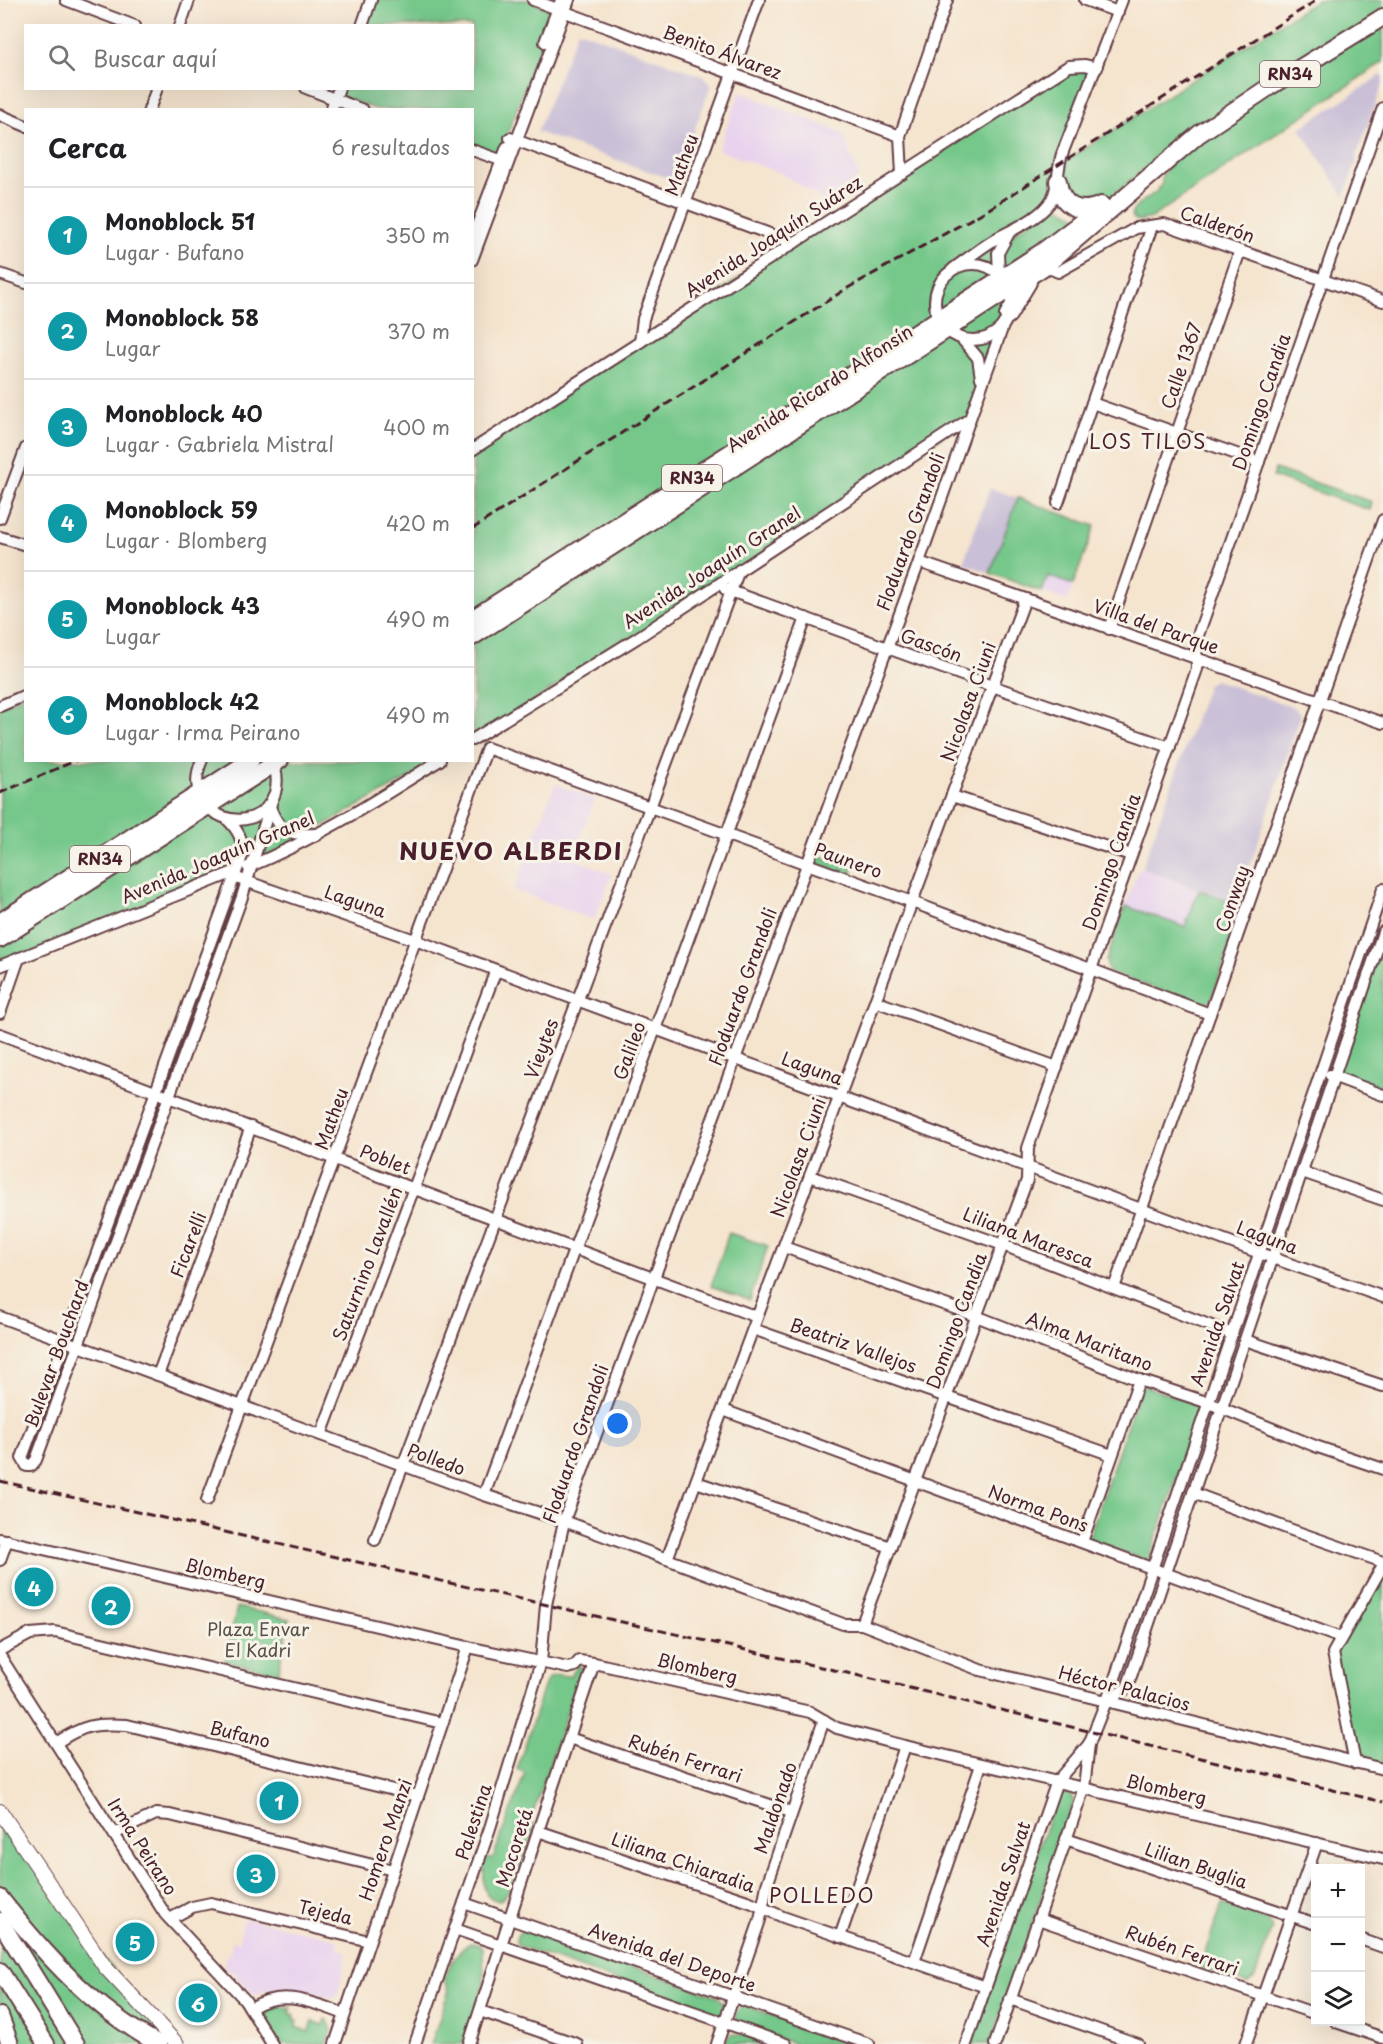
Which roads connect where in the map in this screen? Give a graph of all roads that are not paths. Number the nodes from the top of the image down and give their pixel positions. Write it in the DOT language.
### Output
graph roads {
  1 [pos="66,0"];
  2 [pos="189,0"];
  3 [pos="371,0"];
  4 [pos="533,0"];
  5 [pos="569,0"];
  6 [pos="759,0"];
  7 [pos="947,0"];
  8 [pos="1085,0"];
  9 [pos="1122,0"];
  10 [pos="561,7"];
  11 [pos="1118,12"];
  12 [pos="1383,17"];
  13 [pos="130,24"];
  14 [pos="181,24"];
  15 [pos="363,24"];
  16 [pos="1097,68"];
  17 [pos="732,74"];
  18 [pos="156,90"];
  19 [pos="311,90"];
  20 [pos="335,99"];
  21 [pos="150,108"];
  22 [pos="358,108"];
  23 [pos="1383,108"];
  24 [pos="0,116"];
  25 [pos="24,125"];
  26 [pos="1199,134"];
  27 [pos="900,136"];
  28 [pos="514,139"];
  29 [pos="474,151"];
  30 [pos="505,162"];
  31 [pos="902,174"];
  32 [pos="1058,181"];
  33 [pos="686,203"];
  34 [pos="1101,205"];
  35 [pos="1152,226"];
  36 [pos="474,233"];
  37 [pos="1009,233"];
  38 [pos="794,243"];
  39 [pos="1240,250"];
  40 [pos="474,254"];
  41 [pos="953,269"];
  42 [pos="1039,270"];
  43 [pos="0,274"];
  44 [pos="1323,279"];
  45 [pos="1004,281"];
  46 [pos="24,282"];
  47 [pos="1383,301"];
  48 [pos="1006,319"];
  49 [pos="949,329"];
  50 [pos="640,342"];
  51 [pos="981,384"];
  52 [pos="1092,404"];
  53 [pos="968,420"];
  54 [pos="1176,433"];
  55 [pos="474,449"];
  56 [pos="24,453"];
  57 [pos="1259,462"];
  58 [pos="1058,502"];
  59 [pos="0,518"];
  60 [pos="1383,520"];
  61 [pos="0,537"];
  62 [pos="24,544"];
  63 [pos="919,562"];
  64 [pos="739,570"];
  65 [pos="716,586"];
  66 [pos="732,591"];
  67 [pos="1025,599"];
  68 [pos="474,618"];
  69 [pos="806,618"];
  70 [pos="1109,629"];
  71 [pos="474,636"];
  72 [pos="887,647"];
  73 [pos="1197,658"];
  74 [pos="992,686"];
  75 [pos="24,696"];
  76 [pos="1320,701"];
  77 [pos="0,706"];
  78 [pos="1383,723"];
  79 [pos="477,738"];
  80 [pos="1170,747"];
  81 [pos="486,748"];
  82 [pos="201,762"];
  83 [pos="249,762"];
  84 [pos="275,762"];
  85 [pos="437,762"];
  86 [pos="952,796"];
  87 [pos="203,801"];
  88 [pos="272,802"];
  89 [pos="651,807"];
  90 [pos="227,819"];
  91 [pos="319,834"];
  92 [pos="727,835"];
  93 [pos="1131,855"];
  94 [pos="806,864"];
  95 [pos="252,865"];
  96 [pos="233,874"];
  97 [pos="247,881"];
  98 [pos="1383,889"];
  99 [pos="912,902"];
  100 [pos="0,922"];
  101 [pos="1383,932"];
  102 [pos="0,939"];
  103 [pos="415,940"];
  104 [pos="19,958"];
  105 [pos="0,966"];
  106 [pos="1091,969"];
  107 [pos="496,970"];
  108 [pos="578,1000"];
  109 [pos="875,1001"];
  110 [pos="0,1013"];
  111 [pos="1210,1014"];
  112 [pos="656,1029"];
  113 [pos="0,1034"];
  114 [pos="734,1058"];
  115 [pos="1057,1068"];
  116 [pos="1321,1072"];
  117 [pos="1334,1077"];
  118 [pos="156,1092"];
  119 [pos="1383,1095"];
  120 [pos="168,1096"];
  121 [pos="839,1097"];
  122 [pos="251,1127"];
  123 [pos="335,1159"];
  124 [pos="1028,1167"];
  125 [pos="1302,1172"];
  126 [pos="810,1176"];
  127 [pos="414,1189"];
  128 [pos="1383,1200"];
  129 [pos="1143,1209"];
  130 [pos="496,1220"];
  131 [pos="1003,1245"];
  132 [pos="784,1247"];
  133 [pos="575,1249"];
  134 [pos="1260,1253"];
  135 [pos="1273,1258"];
  136 [pos="653,1278"];
  137 [pos="1114,1288"];
  138 [pos="1383,1297"];
  139 [pos="976,1316"];
  140 [pos="0,1317"];
  141 [pos="758,1317"];
  142 [pos="753,1329"];
  143 [pos="1232,1334"];
  144 [pos="1245,1340"];
  145 [pos="65,1341"];
  146 [pos="78,1345"];
  147 [pos="158,1375"];
  148 [pos="1138,1380"];
  149 [pos="1383,1386"];
  150 [pos="947,1397"];
  151 [pos="1209,1403"];
  152 [pos="242,1406"];
  153 [pos="1222,1408"];
  154 [pos="723,1410"];
  155 [pos="321,1435"];
  156 [pos="1112,1455"];
  157 [pos="403,1465"];
  158 [pos="1383,1469"];
  159 [pos="915,1481"];
  160 [pos="696,1482"];
  161 [pos="1193,1493"];
  162 [pos="484,1495"];
  163 [pos="207,1500"];
  164 [pos="564,1521"];
  165 [pos="3,1540"];
  166 [pos="375,1540"];
  167 [pos="1082,1542"];
  168 [pos="891,1547"];
  169 [pos="667,1559"];
  170 [pos="0,1560"];
  171 [pos="1383,1563"];
  172 [pos="1152,1568"];
  173 [pos="1166,1573"];
  174 [pos="546,1605"];
  175 [pos="862,1624"];
  176 [pos="1341,1638"];
  177 [pos="468,1647"];
  178 [pos="0,1650"];
  179 [pos="0,1656"];
  180 [pos="542,1662"];
  181 [pos="594,1663"];
  182 [pos="1106,1702"];
  183 [pos="824,1720"];
  184 [pos="442,1724"];
  185 [pos="569,1738"];
  186 [pos="56,1743"];
  187 [pos="1089,1744"];
  188 [pos="905,1746"];
  189 [pos="1355,1763"];
  190 [pos="981,1765"];
  191 [pos="1383,1769"];
  192 [pos="1057,1781"];
  193 [pos="1084,1788"];
  194 [pos="418,1796"];
  195 [pos="0,1811"];
  196 [pos="792,1812"];
  197 [pos="538,1831"];
  198 [pos="114,1834"];
  199 [pos="1066,1839"];
  200 [pos="1317,1843"];
  201 [pos="1383,1859"];
  202 [pos="393,1870"];
  203 [pos="0,1898"];
  204 [pos="464,1903"];
  205 [pos="762,1908"];
  206 [pos="1291,1916"];
  207 [pos="170,1919"];
  208 [pos="510,1919"];
  209 [pos="1038,1919"];
  210 [pos="0,1921"];
  211 [pos="1311,1922"];
  212 [pos="455,1929"];
  213 [pos="840,1937"];
  214 [pos="369,1941"];
  215 [pos="1365,1942"];
  216 [pos="502,1945"];
  217 [pos="1383,1947"];
  218 [pos="914,1962"];
  219 [pos="0,1971"];
  220 [pos="986,1987"];
  221 [pos="1263,1996"];
  222 [pos="733,1997"];
  223 [pos="1010,1999"];
  224 [pos="251,2008"];
  225 [pos="480,2011"];
  226 [pos="1311,2012"];
  227 [pos="345,2014"];
  228 [pos="0,2016"];
  229 [pos="724,2022"];
  230 [pos="1348,2026"];
  231 [pos="1383,2038"];
  232 [pos="10,2044"];
  233 [pos="46,2044"];
  234 [pos="76,2044"];
  235 [pos="159,2044"];
  236 [pos="177,2044"];
  237 [pos="272,2044"];
  238 [pos="335,2044"];
  239 [pos="414,2044"];
  240 [pos="470,2044"];
  241 [pos="577,2044"];
  242 [pos="717,2044"];
  243 [pos="786,2044"];
  244 [pos="869,2044"];
  245 [pos="966,2044"];
  246 [pos="995,2044"];
  247 [pos="1138,2044"];
  248 [pos="1246,2044"];
  1 -- 13 [label="street"];
  2 -- 14 [label="street"];
  3 -- 15 [label="street"];
  4 -- 10 [label="street, Benito Álvarez"];
  5 -- 10 [label="street"];
  6 -- 17 [label="street, Matheu"];
  7 -- 27 [label="street"];
  8 -- 11 [label="street"];
  9 -- 11 [label="street"];
  10 -- 17 [label="street, Benito Álvarez"];
  10 -- 28 [label="street"];
  11 -- 16 [label="street"];
  12 -- 26 [label="highway, RN34"];
  16 -- 31 [label="street, Avenida Joaquín Suárez"];
  16 -- 32 [label="street"];
  17 -- 27 [label="street, Benito Álvarez"];
  17 -- 33 [label="street, Matheu"];
  18 -- 21 [label="street"];
  19 -- 20 [label="street"];
  20 -- 22 [label="street"];
  23 -- 44 [label="street, Domingo Candia"];
  24 -- 25 [label="street"];
  26 -- 34 [label="highway, Avenida Ricardo Alfonsín / RN34"];
  26 -- 42 [label="highway, Avenida Ricardo Alfonsín / RN34"];
  27 -- 31 [label="street"];
  28 -- 30 [label="street"];
  28 -- 33 [label="street"];
  29 -- 30 [label="street"];
  30 -- 36 [label="street"];
  30 -- 40 [label="street"];
  31 -- 38 [label="street, Avenida Joaquín Suárez"];
  32 -- 34 [label="highway"];
  32 -- 37 [label="street"];
  33 -- 38 [label="street"];
  33 -- 50 [label="street, Matheu"];
  34 -- 45 [label="highway, Avenida Ricardo Alfonsín / RN34"];
  35 -- 39 [label="street, Calderón"];
  35 -- 42 [label="street, Calderón"];
  35 -- 52 [label="street"];
  37 -- 41 [label="street"];
  37 -- 45 [label="street"];
  38 -- 50 [label="street, Avenida Joaquín Suárez"];
  39 -- 44 [label="street, Calderón"];
  39 -- 54 [label="street, Calle 1367"];
  41 -- 45 [label="street"];
  41 -- 49 [label="street"];
  42 -- 45 [label="highway, Avenida Ricardo Alfonsín / RN34"];
  42 -- 48 [label="highway, RN34"];
  43 -- 46 [label="street"];
  44 -- 47 [label="street, Calderón"];
  44 -- 57 [label="street, Domingo Candia"];
  45 -- 48 [label="street"];
  45 -- 49 [label="highway, Avenida Ricardo Alfonsín / RN34"];
  48 -- 49 [label="street, Avenida Ricardo Alfonsín"];
  48 -- 51 [label="street, Floduardo Grandoli"];
  49 -- 51 [label="street"];
  49 -- 68 [label="highway, Avenida Ricardo Alfonsín / RN34"];
  49 -- 71 [label="highway, Avenida Ricardo Alfonsín / RN34"];
  50 -- 55 [label="street, Avenida Joaquín Suárez"];
  51 -- 53 [label="street, Floduardo Grandoli"];
  52 -- 54 [label="street"];
  52 -- 58 [label="street"];
  53 -- 63 [label="street, Floduardo Grandoli"];
  53 -- 64 [label="street, Avenida Joaquín Granel"];
  54 -- 57 [label="street"];
  54 -- 70 [label="street, Calle 1367"];
  56 -- 59 [label="street"];
  57 -- 73 [label="street, Domingo Candia"];
  60 -- 76 [label="street, Conway"];
  61 -- 62 [label="street"];
  63 -- 67 [label="street, Villa del Parque"];
  63 -- 72 [label="street, Floduardo Grandoli"];
  64 -- 65 [label="street, Avenida Joaquín Granel"];
  64 -- 66 [label="street, Vieytes"];
  65 -- 66 [label="street, Gascón"];
  65 -- 79 [label="street, Avenida Joaquín Granel"];
  66 -- 69 [label="street, Gascón"];
  66 -- 89 [label="street, Vieytes"];
  67 -- 70 [label="street, Villa del Parque"];
  67 -- 74 [label="street, Nicolasa Ciuni"];
  69 -- 72 [label="street, Gascón"];
  69 -- 92 [label="street, Galileo"];
  70 -- 73 [label="street, Villa del Parque"];
  72 -- 74 [label="street, Gascón"];
  72 -- 94 [label="street, Floduardo Grandoli"];
  73 -- 76 [label="street, Villa del Parque"];
  73 -- 80 [label="street, Domingo Candia"];
  74 -- 80 [label="street, Gascón"];
  74 -- 86 [label="street, Nicolasa Ciuni"];
  75 -- 77 [label="street"];
  76 -- 78 [label="street, Villa del Parque"];
  76 -- 111 [label="street, Conway"];
  79 -- 81 [label="street"];
  80 -- 93 [label="street, Domingo Candia"];
  81 -- 89 [label="street, Paunero"];
  81 -- 103 [label="street, Matheu"];
  82 -- 87 [label="street"];
  83 -- 87 [label="highway, RN34"];
  84 -- 87 [label="highway, RN34"];
  84 -- 88 [label="street"];
  85 -- 91 [label="street, Avenida Joaquín Granel"];
  86 -- 93 [label="street"];
  86 -- 99 [label="street, Nicolasa Ciuni"];
  87 -- 90 [label="street"];
  87 -- 100 [label="highway, RN34"];
  87 -- 102 [label="highway, RN34"];
  88 -- 90 [label="street"];
  88 -- 91 [label="street"];
  88 -- 95 [label="street, Bulevar Bouchard"];
  89 -- 92 [label="street, Paunero"];
  89 -- 108 [label="street, Vieytes"];
  90 -- 96 [label="street, Bulevar Bouchard"];
  91 -- 95 [label="street, Avenida Joaquín Granel"];
  92 -- 94 [label="street, Paunero"];
  92 -- 112 [label="street, Galileo"];
  93 -- 106 [label="street, Domingo Candia"];
  94 -- 99 [label="street, Paunero"];
  94 -- 114 [label="street, Floduardo Grandoli"];
  95 -- 96 [label="street, Avenida Joaquín Granel"];
  95 -- 97 [label="street, Bulevar Bouchard"];
  96 -- 97 [label="street, Laguna"];
  96 -- 104 [label="street, Avenida Joaquín Granel"];
  96 -- 118 [label="street, Bulevar Bouchard"];
  97 -- 103 [label="street, Laguna"];
  97 -- 120 [label="street, Bulevar Bouchard"];
  98 -- 116 [label="street, Avenida Salvat"];
  99 -- 106 [label="street, Paunero"];
  99 -- 109 [label="street, Nicolasa Ciuni"];
  101 -- 117 [label="street, Avenida Salvat"];
  103 -- 107 [label="street, Laguna"];
  103 -- 123 [label="street, Matheu"];
  104 -- 105 [label="street, Avenida Joaquín Granel"];
  104 -- 110 [label="street"];
  106 -- 111 [label="street, Paunero"];
  106 -- 115 [label="street, Domingo Candia"];
  107 -- 108 [label="street, Laguna"];
  107 -- 127 [label="street, Saturnino Lavallén"];
  108 -- 112 [label="street, Laguna"];
  108 -- 130 [label="street, Vieytes"];
  109 -- 115 [label="street"];
  109 -- 121 [label="street, Nicolasa Ciuni"];
  111 -- 129 [label="street, Conway"];
  112 -- 114 [label="street, Laguna"];
  112 -- 133 [label="street, Galileo"];
  113 -- 118 [label="street, Poblet"];
  114 -- 121 [label="street, Laguna"];
  114 -- 136 [label="street, Floduardo Grandoli"];
  115 -- 124 [label="street, Domingo Candia"];
  116 -- 117 [label="street"];
  116 -- 134 [label="street, Avenida Salvat"];
  117 -- 119 [label="street"];
  117 -- 125 [label="street, Avenida Salvat"];
  118 -- 120 [label="street, Poblet"];
  118 -- 145 [label="street, Bulevar Bouchard"];
  120 -- 122 [label="street, Poblet"];
  120 -- 146 [label="street, Bulevar Bouchard"];
  121 -- 124 [label="street, Laguna"];
  121 -- 126 [label="street, Nicolasa Ciuni"];
  122 -- 123 [label="street, Poblet"];
  122 -- 147 [label="street, Ficarelli"];
  123 -- 127 [label="street, Poblet"];
  123 -- 152 [label="street, Matheu"];
  124 -- 129 [label="street, Laguna"];
  124 -- 131 [label="street, Domingo Candia"];
  125 -- 128 [label="street"];
  125 -- 135 [label="street, Avenida Salvat"];
  126 -- 131 [label="street, Liliana Maresca"];
  126 -- 132 [label="street, Nicolasa Ciuni"];
  127 -- 130 [label="street, Poblet"];
  127 -- 155 [label="street, Saturnino Lavallén"];
  129 -- 134 [label="street, Laguna"];
  129 -- 137 [label="street, Conway"];
  130 -- 133 [label="street, Poblet"];
  130 -- 157 [label="street, Vieytes"];
  131 -- 137 [label="street, Liliana Maresca"];
  131 -- 139 [label="street, Domingo Candia"];
  132 -- 139 [label="street, Alma Maritano"];
  132 -- 141 [label="street, Nicolasa Ciuni"];
  133 -- 136 [label="street, Poblet"];
  133 -- 162 [label="street, Galileo"];
  134 -- 135 [label="street, Laguna"];
  134 -- 143 [label="street, Avenida Salvat"];
  135 -- 138 [label="street, Laguna"];
  135 -- 144 [label="street, Avenida Salvat"];
  136 -- 141 [label="street, Poblet"];
  136 -- 164 [label="street, Floduardo Grandoli"];
  137 -- 143 [label="street, Liliana Maresca"];
  139 -- 148 [label="street, Alma Maritano"];
  139 -- 150 [label="street, Domingo Candia"];
  140 -- 145 [label="street, Polledo"];
  141 -- 142 [label="street, Nicolasa Ciuni"];
  142 -- 150 [label="street, Beatriz Vallejos"];
  142 -- 154 [label="street, Nicolasa Ciuni"];
  143 -- 151 [label="street, Avenida Salvat"];
  144 -- 149 [label="street"];
  144 -- 153 [label="street, Avenida Salvat"];
  145 -- 146 [label="street, Polledo"];
  145 -- 146 [label="street, Bulevar Bouchard"];
  146 -- 147 [label="street, Polledo"];
  147 -- 152 [label="street, Polledo"];
  148 -- 151 [label="street, Alma Maritano"];
  148 -- 156 [label="street"];
  150 -- 156 [label="street, Beatriz Vallejos"];
  150 -- 159 [label="street, Domingo Candia"];
  151 -- 153 [label="street, Alma Maritano"];
  151 -- 172 [label="street, Avenida Salvat"];
  152 -- 155 [label="street, Polledo"];
  152 -- 163 [label="street, Matheu"];
  153 -- 158 [label="street, Alma Maritano"];
  153 -- 161 [label="street, Avenida Salvat"];
  154 -- 159 [label="street, Norma Pons"];
  154 -- 160 [label="street, Nicolasa Ciuni"];
  155 -- 157 [label="street, Polledo"];
  156 -- 167 [label="street"];
  157 -- 162 [label="street, Polledo"];
  157 -- 166 [label="street, Vieytes"];
  159 -- 167 [label="street, Norma Pons"];
  159 -- 168 [label="street, Domingo Candia"];
  160 -- 168 [label="street"];
  160 -- 169 [label="street, Nicolasa Ciuni"];
  161 -- 171 [label="street"];
  161 -- 173 [label="street, Avenida Salvat"];
  162 -- 164 [label="street, Polledo"];
  164 -- 169 [label="street, Polledo"];
  164 -- 174 [label="street, Floduardo Grandoli"];
  165 -- 170 [label="street"];
  165 -- 177 [label="street, Blomberg"];
  167 -- 172 [label="street, Norma Pons"];
  168 -- 175 [label="street, Domingo Candia"];
  169 -- 175 [label="street, Polledo"];
  171 -- 176 [label="street"];
  172 -- 173 [label="street, Norma Pons"];
  172 -- 182 [label="street, Avenida Salvat"];
  173 -- 176 [label="street, Norma Pons"];
  173 -- 182 [label="street, Avenida Salvat"];
  174 -- 180 [label="street, Palestina"];
  175 -- 182 [label="street, Héctor Palacios"];
  176 -- 189 [label="street"];
  177 -- 180 [label="street, Blomberg"];
  177 -- 184 [label="street, Homero Manzi"];
  178 -- 184 [label="street"];
  179 -- 186 [label="street, Irma Peirano"];
  180 -- 181 [label="street, Blomberg"];
  180 -- 204 [label="street, Palestina"];
  181 -- 183 [label="street, Blomberg"];
  181 -- 185 [label="street, Mocoretá"];
  182 -- 187 [label="street, Avenida Salvat"];
  182 -- 189 [label="street, Héctor Palacios"];
  183 -- 188 [label="street, Blomberg"];
  183 -- 196 [label="street, Maldonado"];
  184 -- 194 [label="street, Homero Manzi"];
  185 -- 196 [label="street, Rubén Ferrari"];
  185 -- 197 [label="street, Mocoretá"];
  186 -- 194 [label="street, Bufano"];
  186 -- 198 [label="street, Irma Peirano"];
  187 -- 192 [label="street, Avenida Salvat"];
  187 -- 193 [label="street, Avenida Salvat"];
  188 -- 190 [label="street, Blomberg"];
  188 -- 213 [label="street"];
  189 -- 191 [label="street, Héctor Palacios"];
  190 -- 192 [label="street, Blomberg"];
  190 -- 218 [label="street"];
  192 -- 193 [label="street, Blomberg"];
  192 -- 220 [label="street, Avenida Salvat"];
  193 -- 199 [label="street, Avenida Salvat"];
  193 -- 200 [label="street, Blomberg"];
  194 -- 202 [label="street, Homero Manzi"];
  195 -- 236 [label="main road"];
  196 -- 205 [label="street, Maldonado"];
  197 -- 205 [label="street, Liliana Chiaradia"];
  197 -- 208 [label="street, Mocoretá"];
  198 -- 202 [label="street"];
  198 -- 207 [label="street, Irma Peirano"];
  199 -- 206 [label="street, Lilian Buglia"];
  199 -- 209 [label="street, Avenida Salvat"];
  200 -- 201 [label="street, Blomberg"];
  200 -- 206 [label="street"];
  202 -- 214 [label="street, Homero Manzi"];
  203 -- 235 [label="highway"];
  204 -- 208 [label="street, Avenida del Deporte"];
  204 -- 212 [label="street, Palestina"];
  205 -- 213 [label="street, Liliana Chiaradia"];
  205 -- 222 [label="street, Maldonado"];
  206 -- 211 [label="street, Lilian Buglia"];
  206 -- 221 [label="street"];
  207 -- 214 [label="street, Tejeda"];
  207 -- 224 [label="street, Irma Peirano"];
  208 -- 216 [label="street, Mocoretá"];
  208 -- 222 [label="street, Avenida del Deporte"];
  209 -- 221 [label="street, Rubén Ferrari"];
  209 -- 223 [label="street, Avenida Salvat"];
  210 -- 234 [label="highway"];
  212 -- 216 [label="street"];
  212 -- 239 [label="street, Palestina"];
  213 -- 218 [label="street, Liliana Chiaradia"];
  214 -- 227 [label="street, Homero Manzi"];
  215 -- 217 [label="street"];
  216 -- 225 [label="street, Mocoretá"];
  216 -- 229 [label="street"];
  218 -- 220 [label="street, Liliana Chiaradia"];
  219 -- 233 [label="highway"];
  220 -- 245 [label="street, Avenida Salvat"];
  221 -- 226 [label="street, Rubén Ferrari"];
  221 -- 248 [label="street"];
  222 -- 229 [label="street, Maldonado"];
  222 -- 244 [label="street, Avenida del Deporte"];
  223 -- 246 [label="street, Avenida Salvat"];
  223 -- 247 [label="street"];
  224 -- 227 [label="street"];
  224 -- 237 [label="street, Irma Peirano"];
  225 -- 240 [label="street, Mocoretá"];
  225 -- 241 [label="street"];
  227 -- 238 [label="street, Homero Manzi"];
  228 -- 232 [label="highway"];
  229 -- 242 [label="street, Maldonado"];
  229 -- 243 [label="street"];
  230 -- 231 [label="street"];
}
